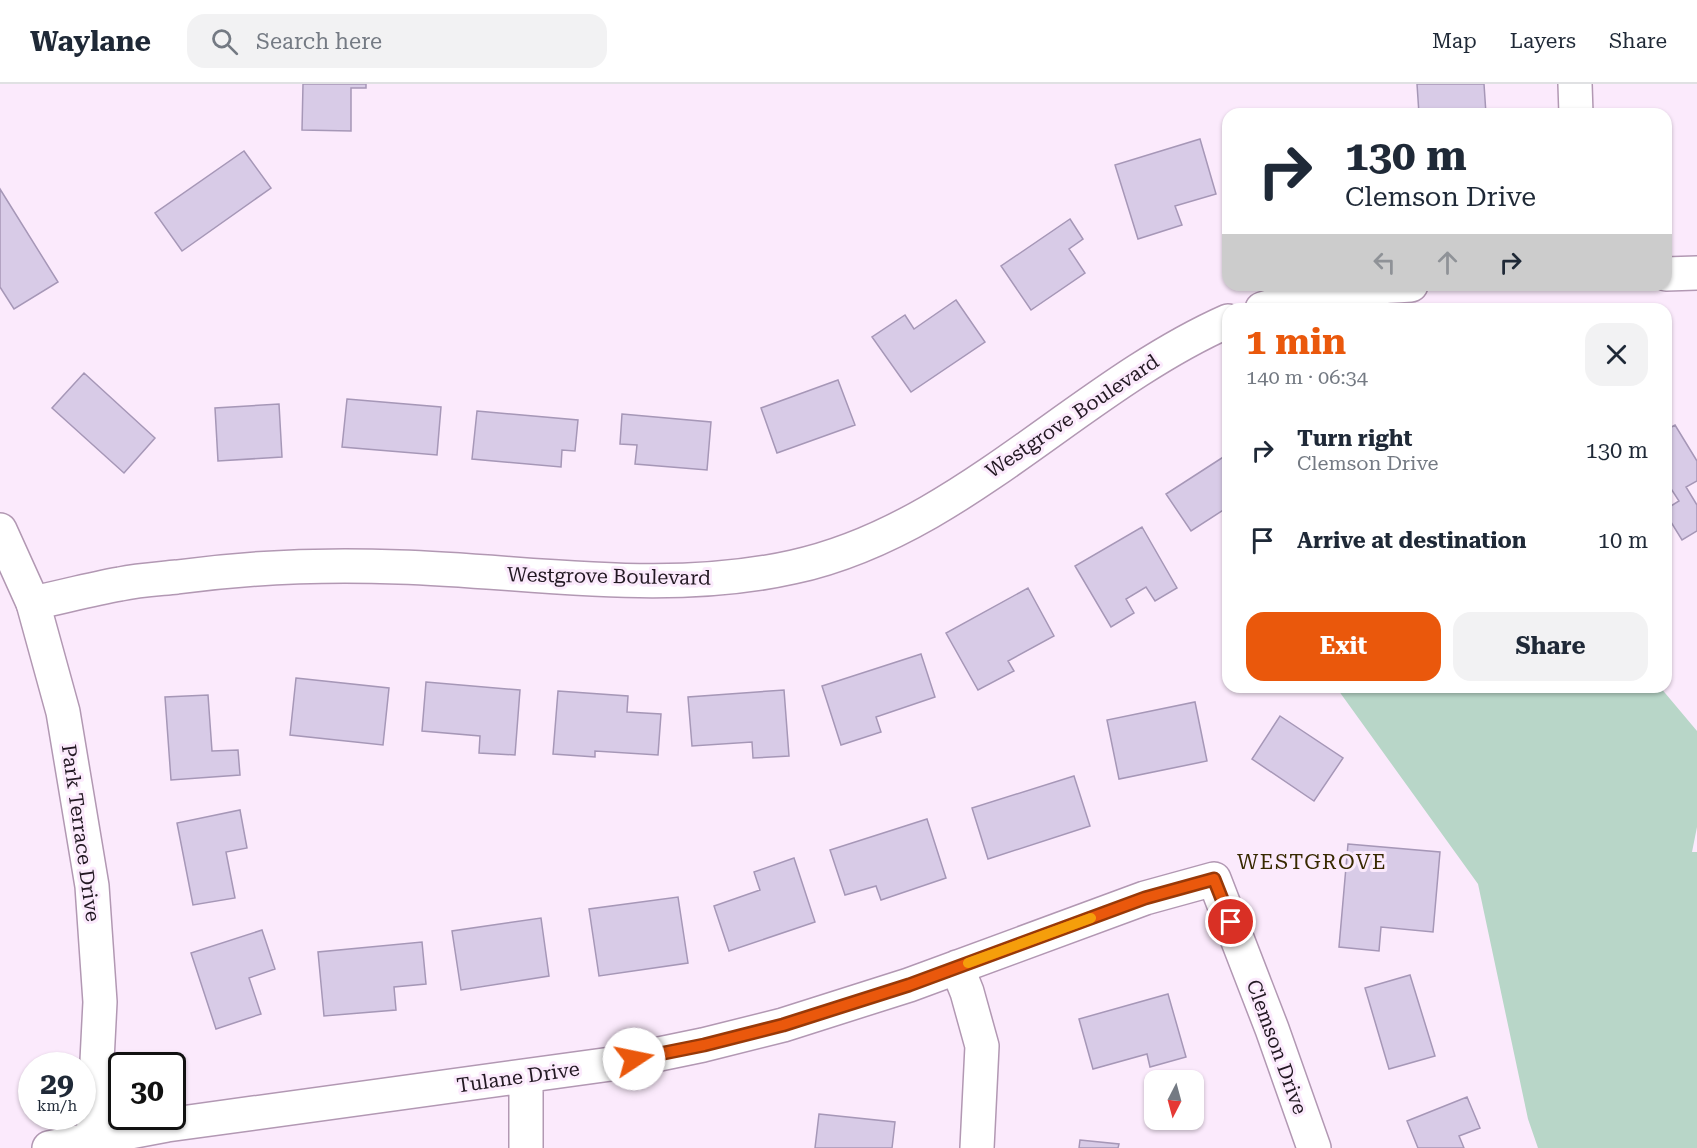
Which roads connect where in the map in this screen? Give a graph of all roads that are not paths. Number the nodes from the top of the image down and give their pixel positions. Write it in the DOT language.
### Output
graph roads {
  1 [pos="1575,84"];
  2 [pos="1576,108"];
  3 [pos="1697,273"];
  4 [pos="1672,274"];
  5 [pos="1334,291"];
  6 [pos="1281,303"];
  7 [pos="1222,324"];
  8 [pos="0,530"];
  9 [pos="33,603"];
  10 [pos="1214,879"];
  11 [pos="957,967"];
  12 [pos="526,1076"];
  13 [pos="93,1143"];
  14 [pos="49,1148"];
  15 [pos="526,1148"];
  16 [pos="977,1148"];
  17 [pos="1314,1148"];
  1 -- 2 [label="street"];
  3 -- 4 [label="street"];
  5 -- 6 [label="street"];
  7 -- 9 [label="street, Westgrove Boulevard"];
  8 -- 9 [label="street, Park Terrace Drive"];
  9 -- 13 [label="street, Park Terrace Drive"];
  10 -- 11 [label="street, Tulane Drive"];
  10 -- 17 [label="street, Clemson Drive"];
  11 -- 12 [label="street, Tulane Drive"];
  11 -- 16 [label="street"];
  12 -- 13 [label="street, Tulane Drive"];
  12 -- 15 [label="street"];
  13 -- 14 [label="street, Tulane Drive"];
}
